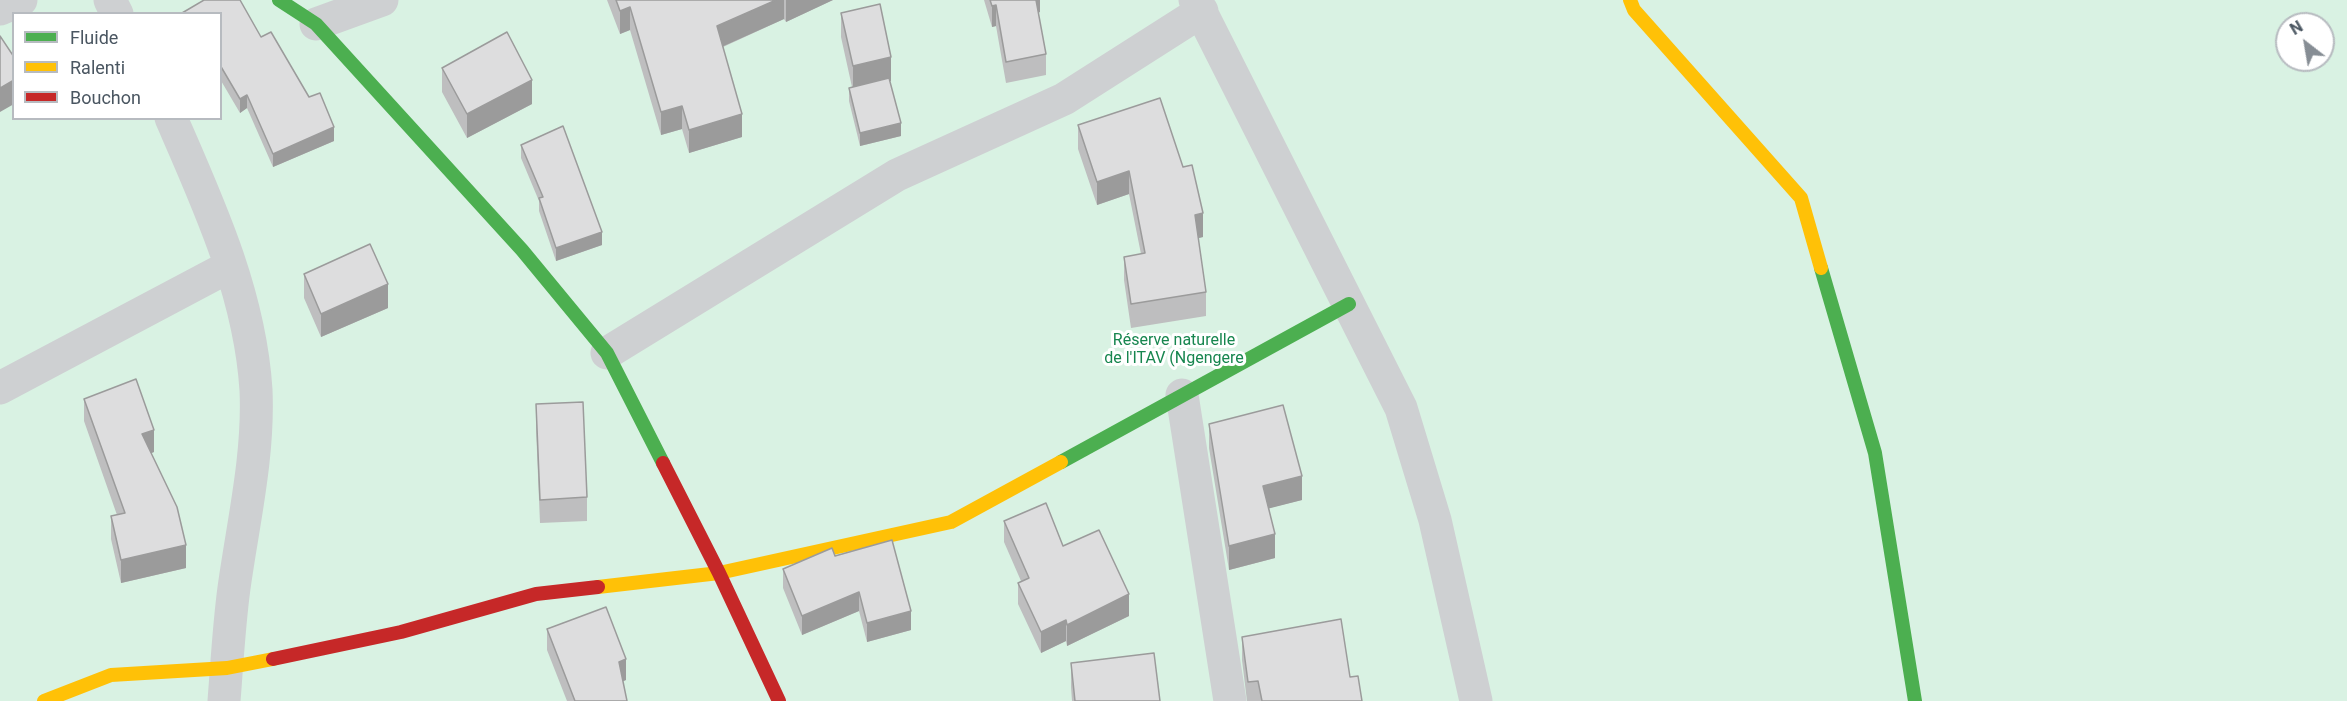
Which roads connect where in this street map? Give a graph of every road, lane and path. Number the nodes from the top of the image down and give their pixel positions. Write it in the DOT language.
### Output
graph roads {
  1 [pos="21,0"];
  2 [pos="279,0"];
  3 [pos="382,0"];
  4 [pos="1630,0"];
  5 [pos="1198,5"];
  6 [pos="0,9"];
  7 [pos="316,24"];
  8 [pos="172,120"];
  9 [pos="230,266"];
  10 [pos="1348,304"];
  11 [pos="608,353"];
  12 [pos="0,388"];
  13 [pos="1182,395"];
  14 [pos="718,573"];
  15 [pos="227,668"];
  16 [pos="44,701"];
  17 [pos="224,701"];
  18 [pos="779,701"];
  19 [pos="1230,701"];
  20 [pos="1476,701"];
  21 [pos="1915,701"];
  1 -- 6 [label="street"];
  2 -- 7 [label="street"];
  3 -- 7 [label="street"];
  4 -- 21 [label="street"];
  5 -- 10 [label="street"];
  5 -- 11 [label="street"];
  7 -- 11 [label="street"];
  8 -- 9 [label="street"];
  9 -- 12 [label="street"];
  9 -- 15 [label="street"];
  10 -- 13 [label="street"];
  10 -- 20 [label="street"];
  11 -- 14 [label="street"];
  13 -- 14 [label="street"];
  13 -- 19 [label="street"];
  14 -- 15 [label="street"];
  14 -- 18 [label="street"];
  15 -- 16 [label="street"];
  15 -- 17 [label="street"];
}
